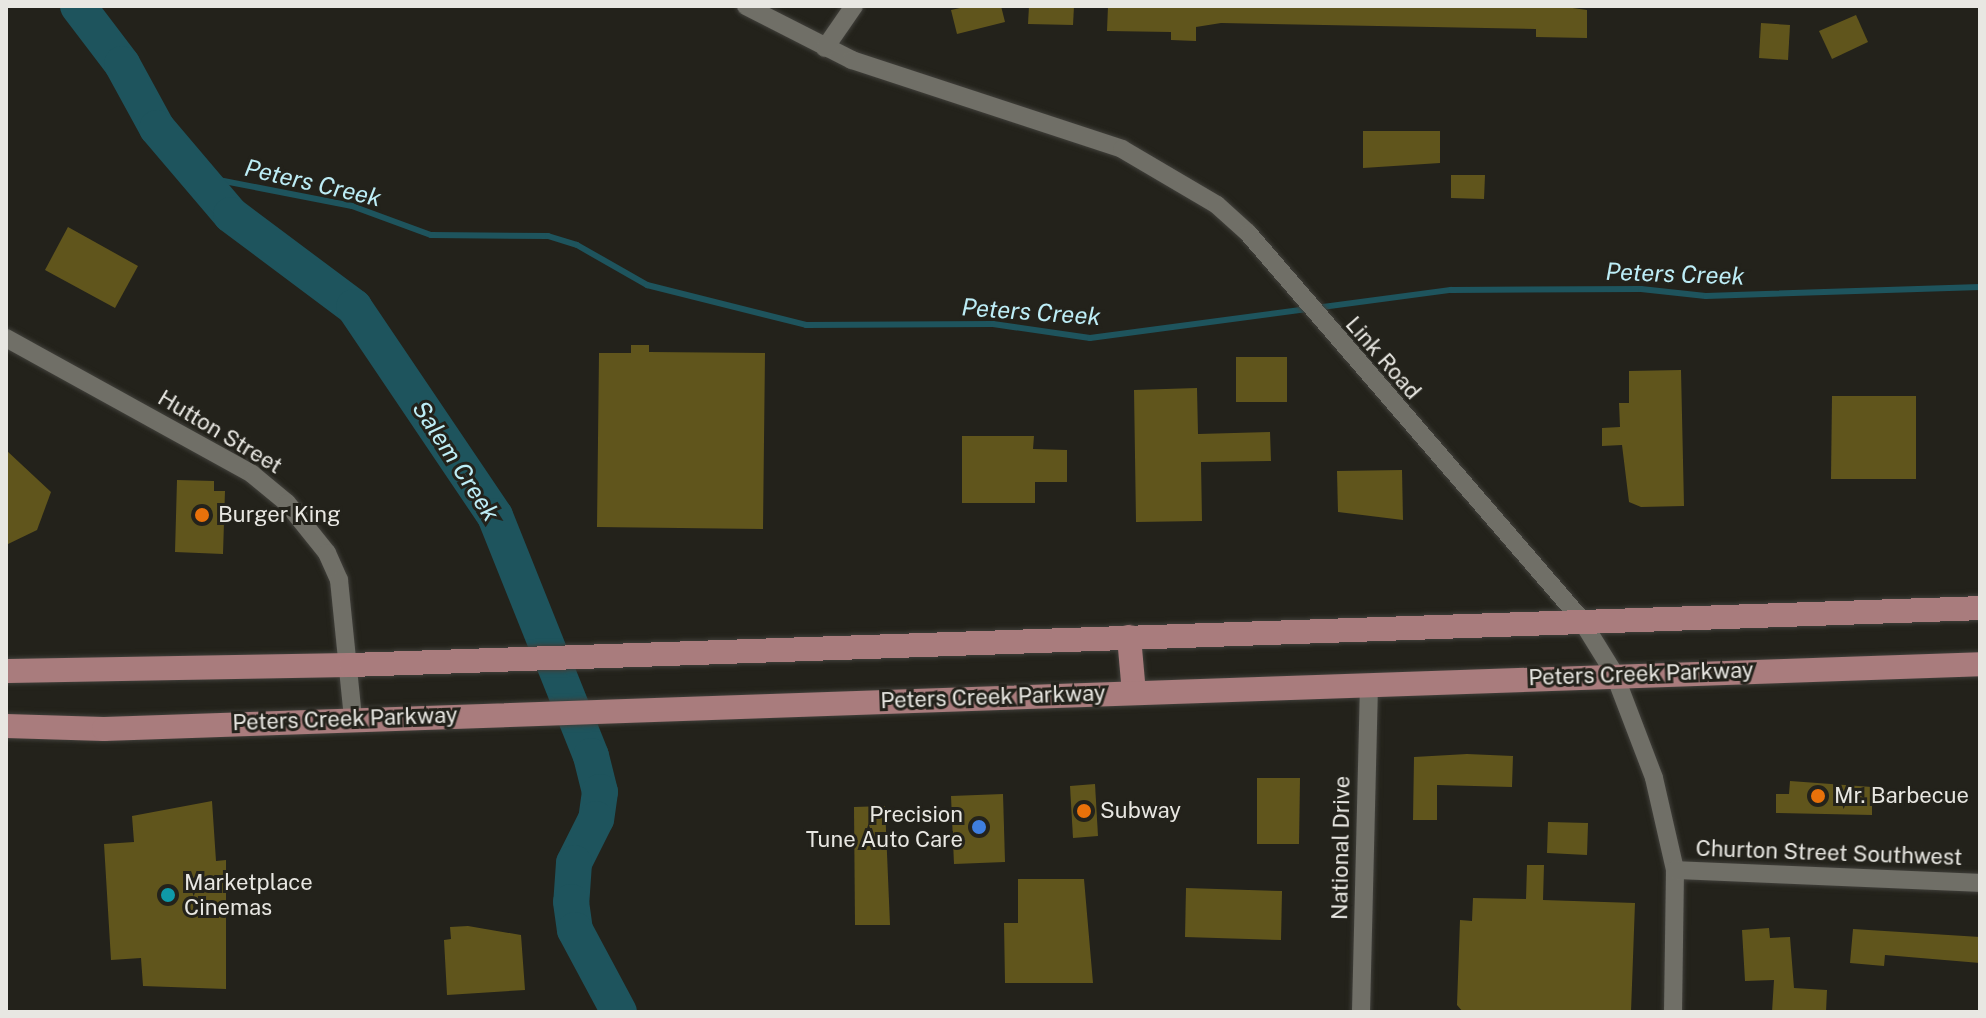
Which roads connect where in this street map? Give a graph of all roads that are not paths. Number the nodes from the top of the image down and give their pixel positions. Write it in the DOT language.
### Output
graph roads {
  1 [pos="746,6"];
  2 [pos="854,6"];
  3 [pos="825,48"];
  4 [pos="6,338"];
  5 [pos="1980,608"];
  6 [pos="1580,618"];
  7 [pos="1129,637"];
  8 [pos="1980,664"];
  9 [pos="351,665"];
  10 [pos="6,671"];
  11 [pos="1614,673"];
  12 [pos="1369,685"];
  13 [pos="1134,693"];
  14 [pos="353,718"];
  15 [pos="6,726"];
  16 [pos="1675,870"];
  17 [pos="1980,883"];
  18 [pos="1361,1012"];
  19 [pos="1673,1012"];
  1 -- 3 [label="street, Link Road"];
  2 -- 3 [label="street"];
  3 -- 6 [label="street, Link Road"];
  4 -- 9 [label="street, Hutton Street"];
  5 -- 6 [label="main road"];
  6 -- 7 [label="main road"];
  6 -- 11 [label="street, Link Road"];
  7 -- 9 [label="main road"];
  7 -- 13 [label="main road"];
  8 -- 11 [label="main road, Peters Creek Parkway"];
  9 -- 10 [label="main road"];
  9 -- 14 [label="street, Hutton Street"];
  11 -- 12 [label="main road, Peters Creek Parkway"];
  11 -- 16 [label="street, Link Road"];
  12 -- 13 [label="main road, Peters Creek Parkway"];
  12 -- 18 [label="street, National Drive"];
  13 -- 14 [label="main road, Peters Creek Parkway"];
  14 -- 15 [label="main road, Peters Creek Parkway"];
  16 -- 17 [label="street, Churton Street Southwest"];
  16 -- 19 [label="street, Link Road"];
}
